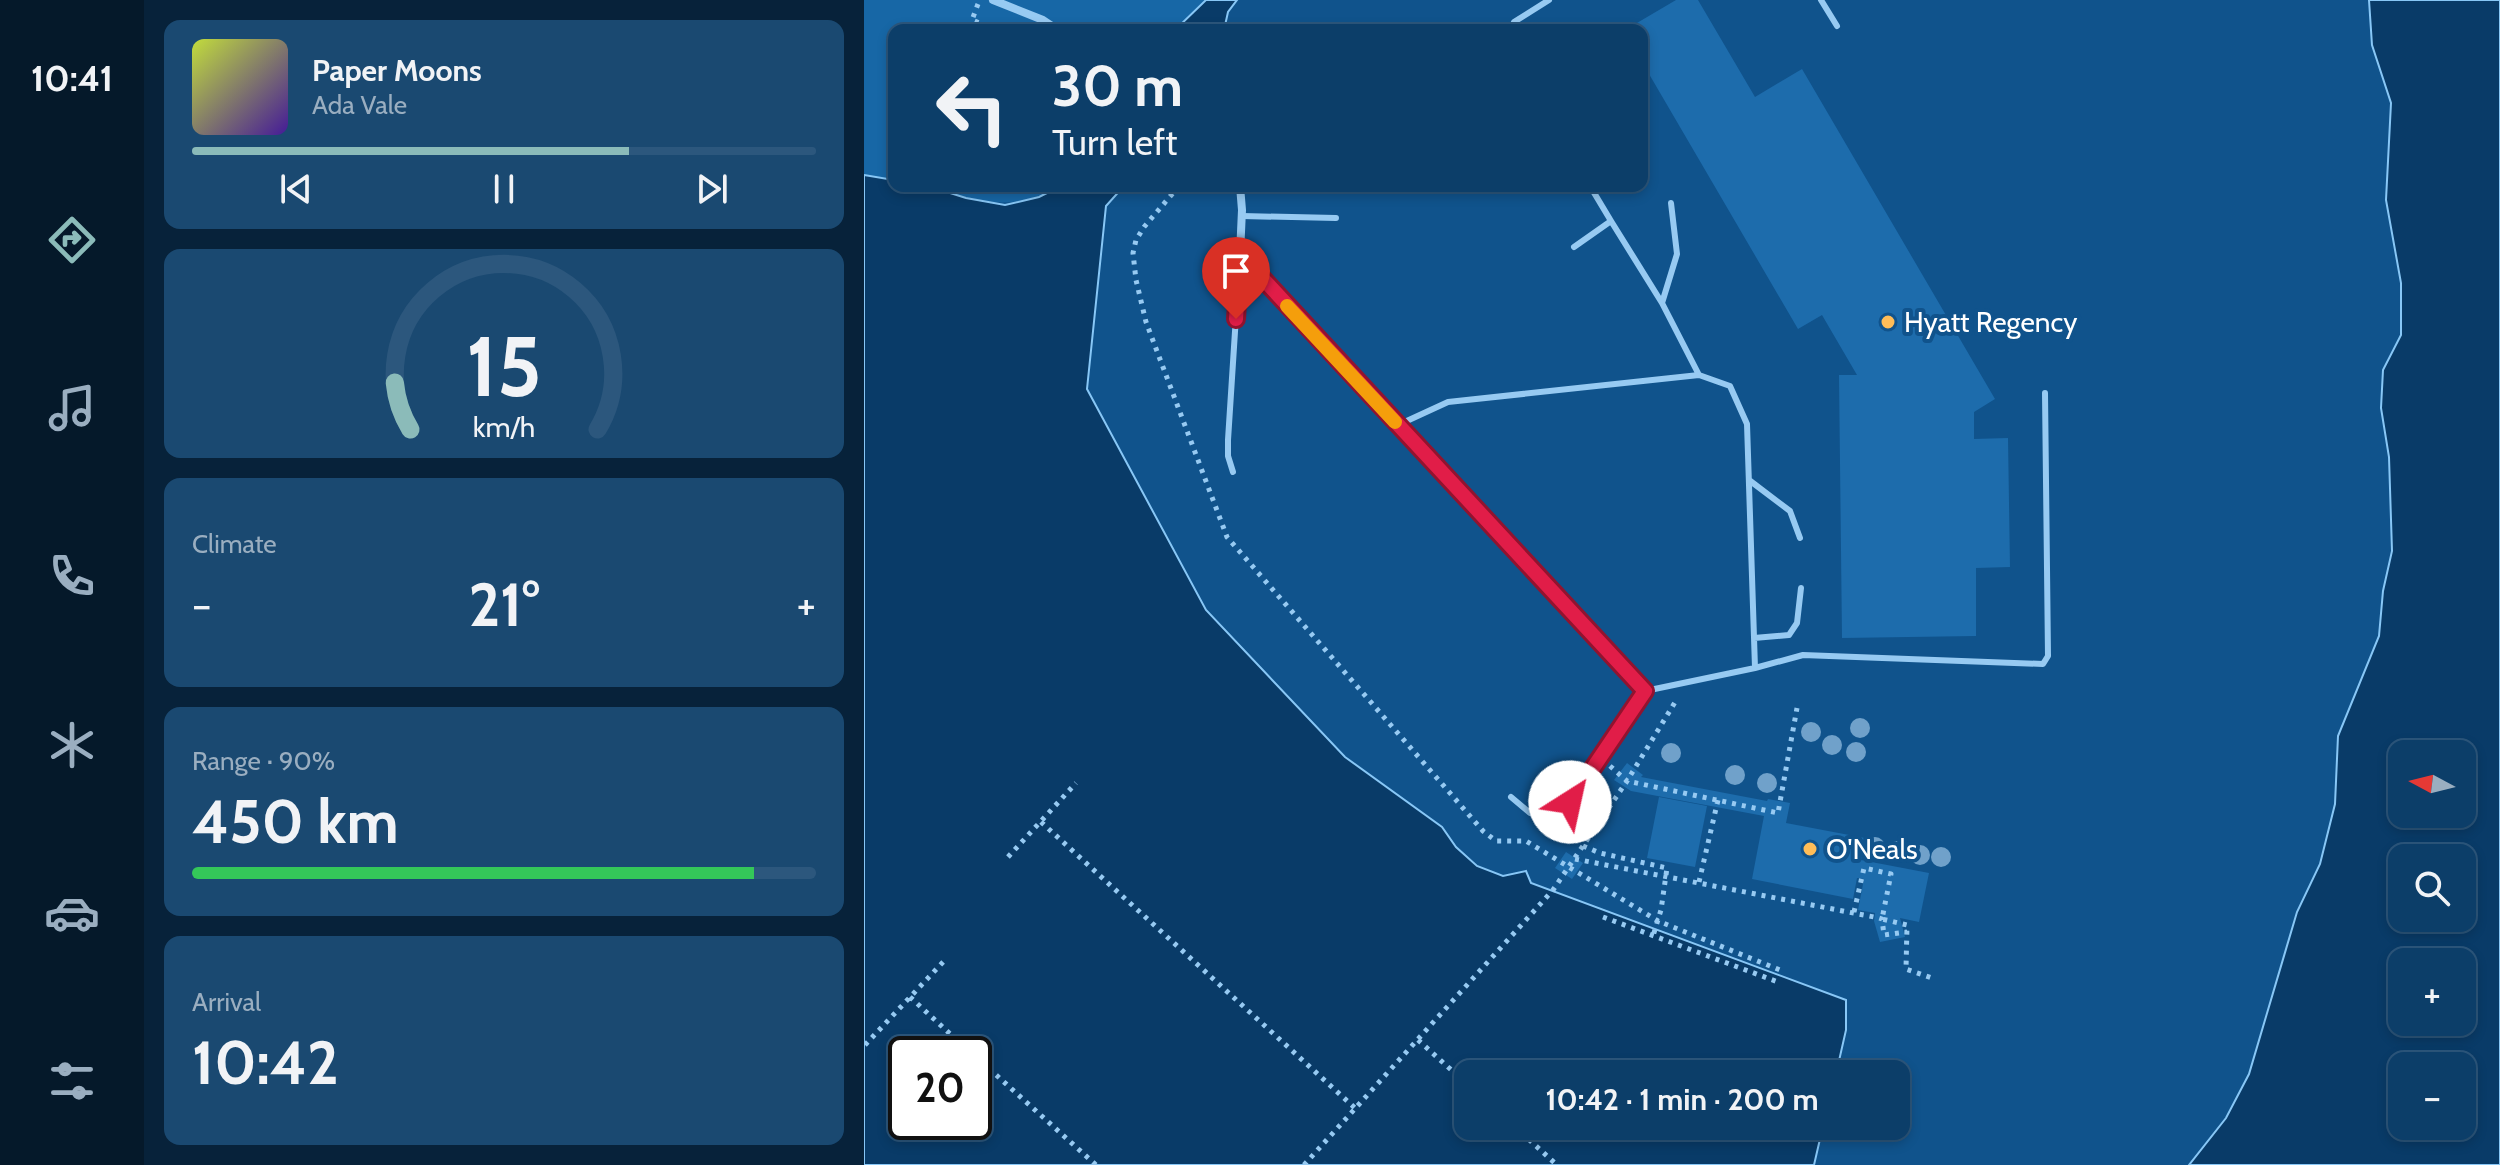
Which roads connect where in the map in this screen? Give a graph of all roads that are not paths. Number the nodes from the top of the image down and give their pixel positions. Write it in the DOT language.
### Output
graph roads {
  1 [pos="993,0"];
  2 [pos="1549,0"];
  3 [pos="1821,0"];
  4 [pos="1049,24"];
  5 [pos="1513,24"];
  6 [pos="1837,26"];
  7 [pos="1240,192"];
  8 [pos="1594,192"];
  9 [pos="1671,203"];
  10 [pos="1242,216"];
  11 [pos="1336,218"];
  12 [pos="1611,221"];
  13 [pos="1574,247"];
  14 [pos="1240,254"];
  15 [pos="1662,303"];
  16 [pos="1699,375"];
  17 [pos="2045,393"];
  18 [pos="1398,425"];
  19 [pos="1233,472"];
  20 [pos="1749,480"];
  21 [pos="1800,538"];
  22 [pos="1801,588"];
  23 [pos="1754,638"];
  24 [pos="1755,668"];
  25 [pos="1645,691"];
  26 [pos="1511,797"];
  1 -- 4 [label="street"];
  2 -- 5 [label="lane"];
  3 -- 6 [label="lane"];
  7 -- 10 [label="street"];
  8 -- 12 [label="lane"];
  9 -- 15 [label="lane"];
  10 -- 11 [label="lane"];
  10 -- 14 [label="street"];
  12 -- 13 [label="lane"];
  12 -- 15 [label="lane"];
  14 -- 18 [label="lane"];
  14 -- 19 [label="lane"];
  15 -- 16 [label="lane"];
  16 -- 18 [label="lane"];
  16 -- 20 [label="lane"];
  17 -- 24 [label="lane"];
  18 -- 25 [label="lane"];
  20 -- 21 [label="lane"];
  20 -- 23 [label="lane"];
  22 -- 23 [label="lane"];
  23 -- 24 [label="lane"];
  24 -- 25 [label="lane"];
  25 -- 26 [label="lane"];
}
